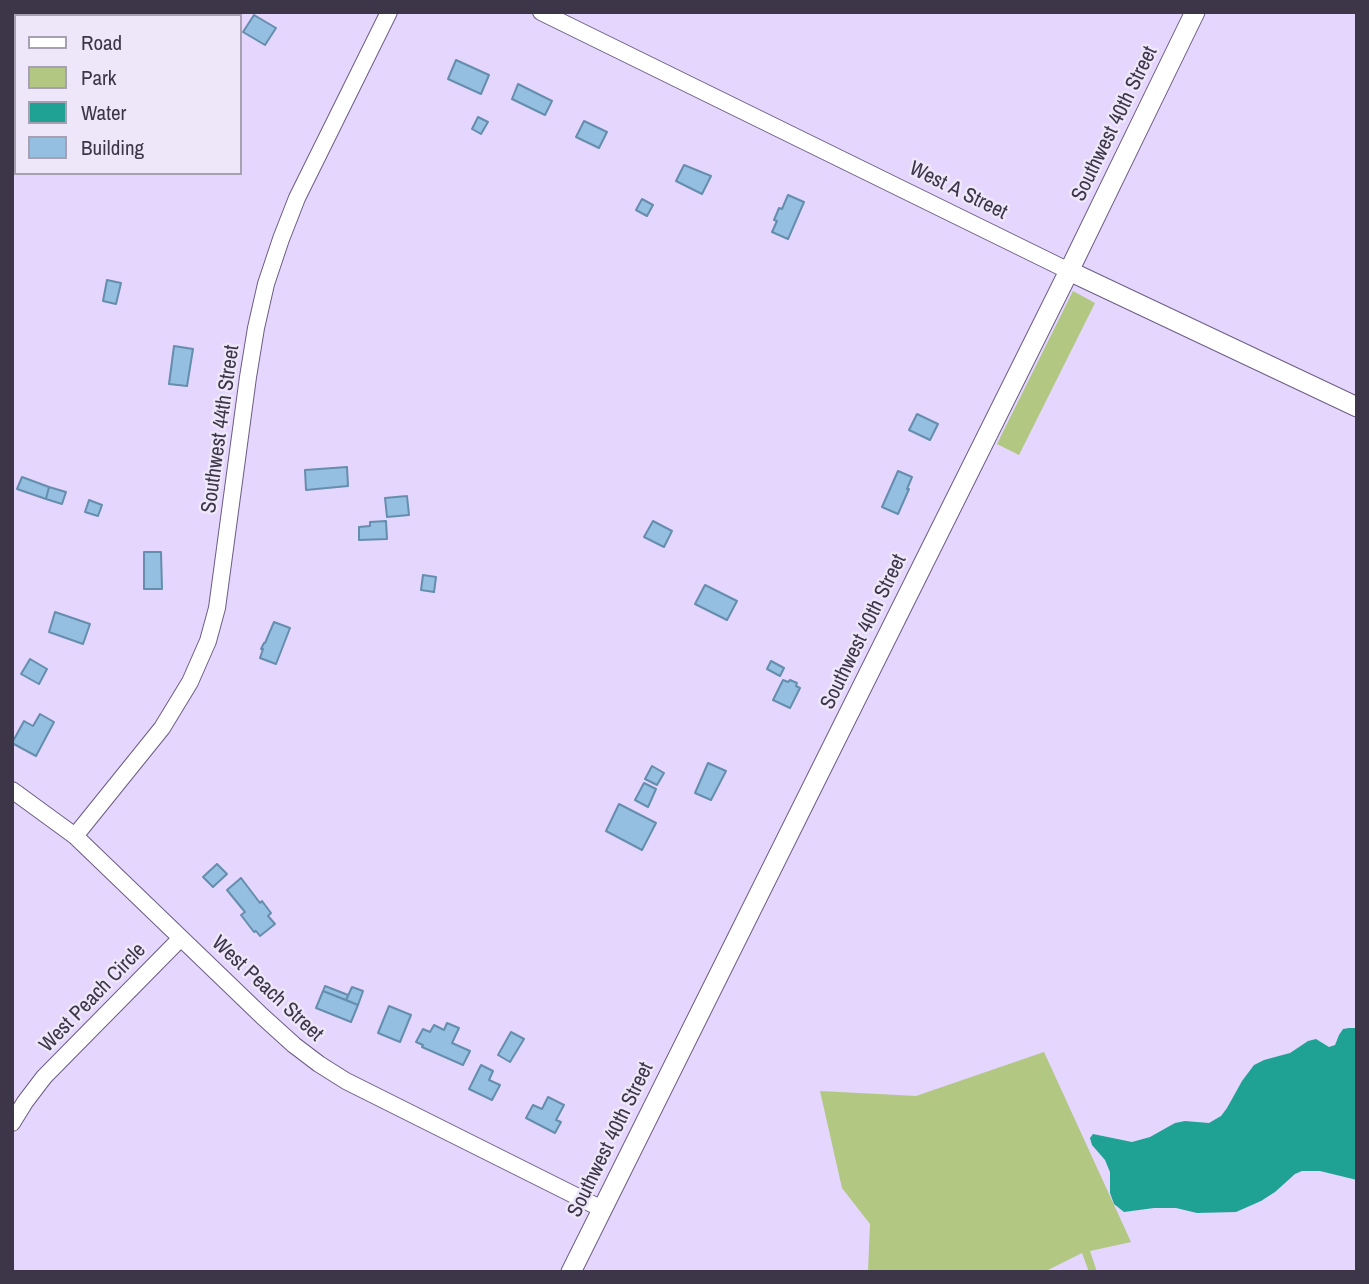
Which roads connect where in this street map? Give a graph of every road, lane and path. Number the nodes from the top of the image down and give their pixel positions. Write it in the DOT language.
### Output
graph roads {
  1 [pos="389,12"];
  2 [pos="541,12"];
  3 [pos="1195,12"];
  4 [pos="1069,271"];
  5 [pos="1357,407"];
  6 [pos="12,790"];
  7 [pos="75,836"];
  8 [pos="181,938"];
  9 [pos="12,1122"];
  10 [pos="602,1209"];
  11 [pos="571,1272"];
  1 -- 7 [label="street, Southwest 44th Street"];
  2 -- 4 [label="street, West A Street"];
  3 -- 4 [label="main road, Southwest 40th Street"];
  4 -- 5 [label="main road, West A Street"];
  4 -- 10 [label="main road, Southwest 40th Street"];
  6 -- 7 [label="street, West Peach Street"];
  7 -- 8 [label="street, West Peach Street"];
  8 -- 9 [label="street, West Peach Circle"];
  8 -- 10 [label="street, West Peach Street"];
  10 -- 11 [label="main road, Southwest 40th Street"];
}
